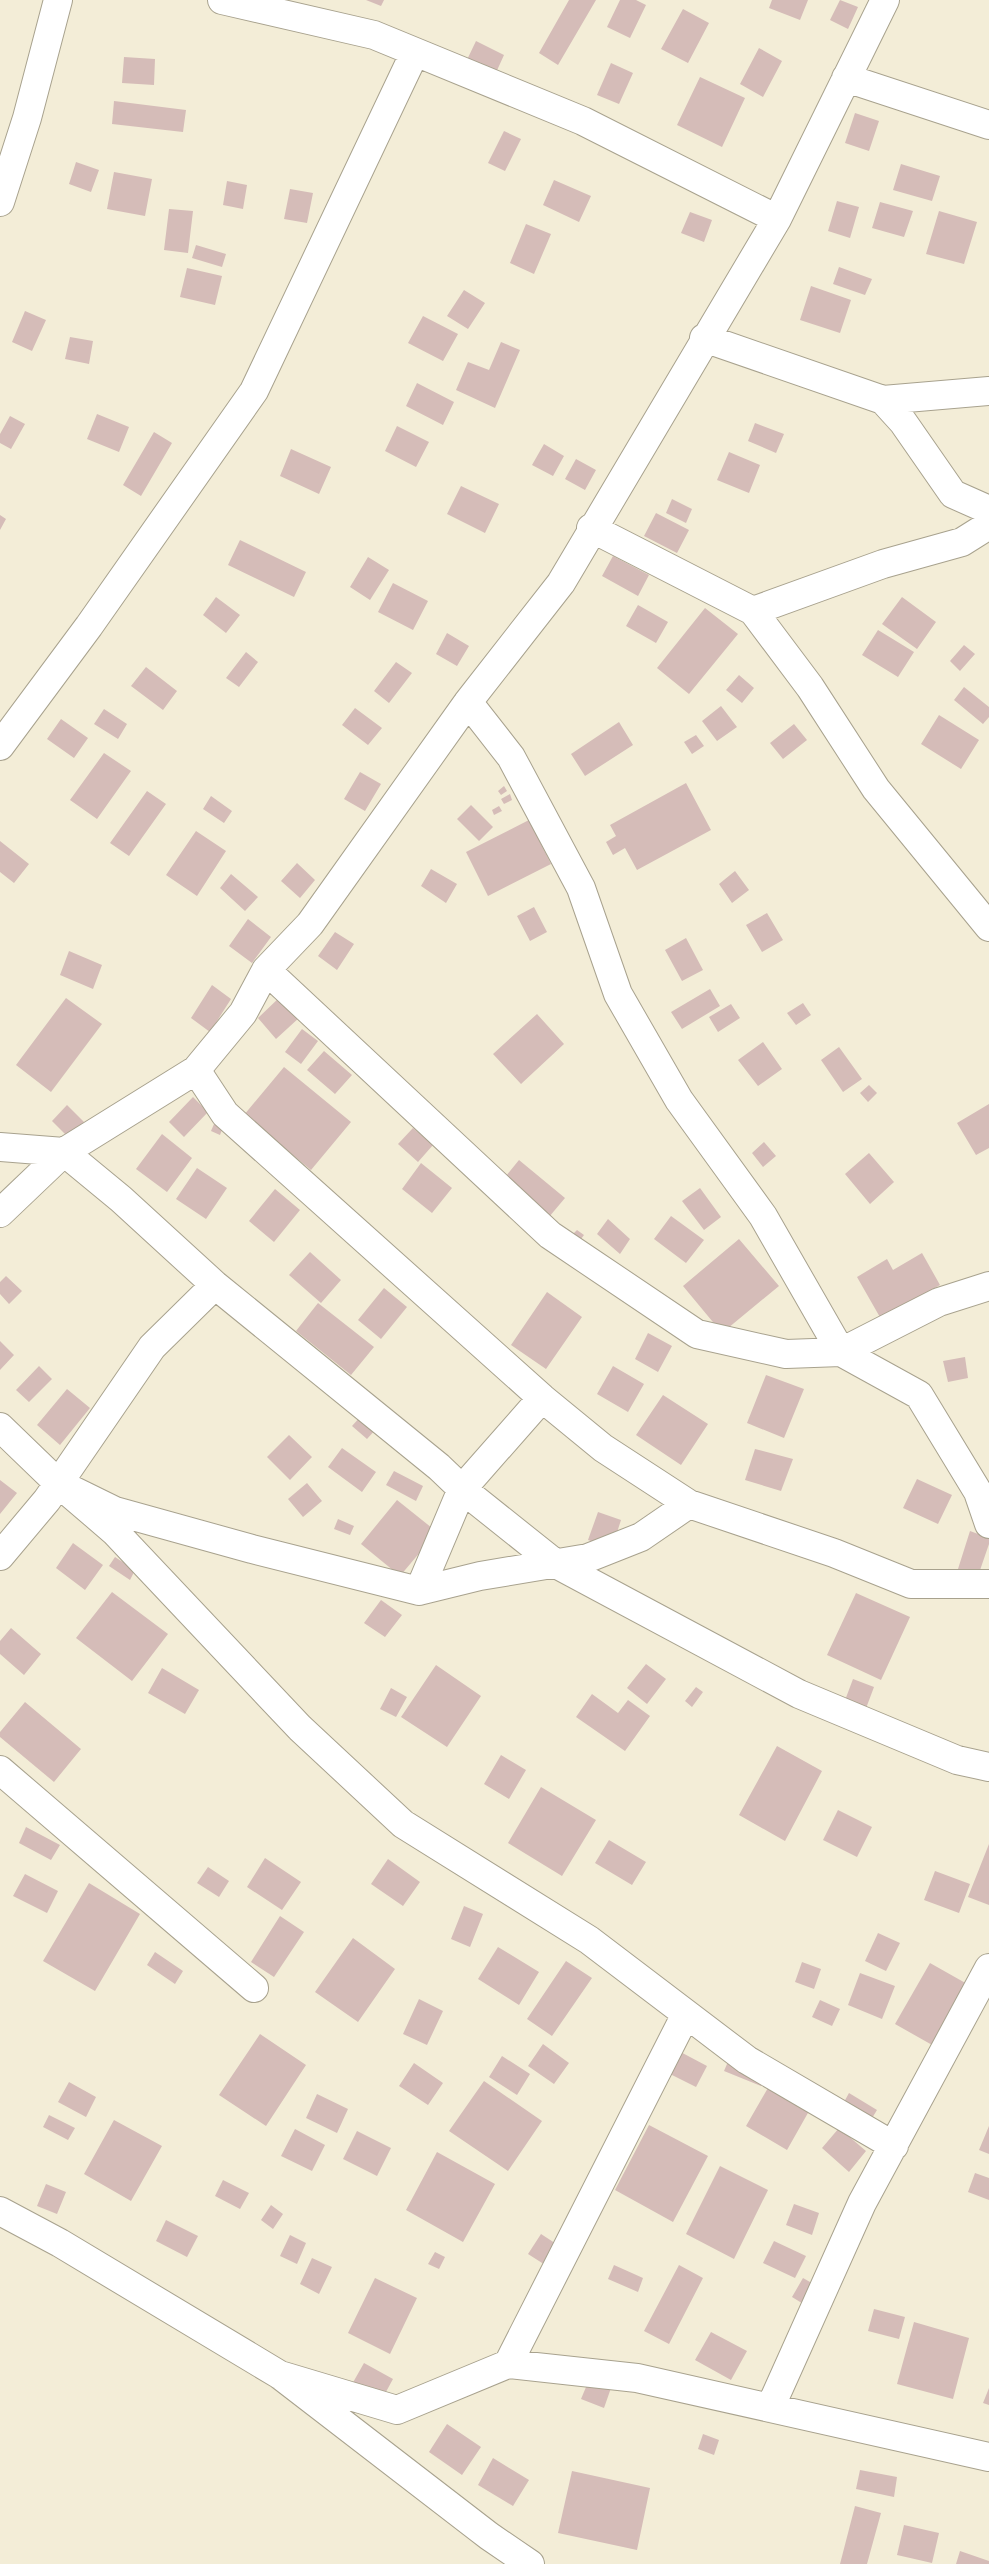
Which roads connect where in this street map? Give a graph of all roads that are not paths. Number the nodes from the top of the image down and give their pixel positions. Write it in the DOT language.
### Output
graph roads {
  1 [pos="58,0"];
  2 [pos="885,0"];
  3 [pos="233,2"];
  4 [pos="415,52"];
  5 [pos="846,78"];
  6 [pos="989,125"];
  7 [pos="0,202"];
  8 [pos="777,219"];
  9 [pos="704,338"];
  10 [pos="989,391"];
  11 [pos="883,400"];
  12 [pos="989,510"];
  13 [pos="989,524"];
  14 [pos="591,528"];
  15 [pos="753,611"];
  16 [pos="468,702"];
  17 [pos="0,746"];
  18 [pos="989,927"];
  19 [pos="266,970"];
  20 [pos="196,1070"];
  21 [pos="0,1147"];
  22 [pos="64,1152"];
  23 [pos="0,1213"];
  24 [pos="215,1285"];
  25 [pos="989,1286"];
  26 [pos="840,1352"];
  27 [pos="542,1398"];
  28 [pos="0,1427"];
  29 [pos="58,1483"];
  30 [pos="462,1489"];
  31 [pos="689,1504"];
  32 [pos="989,1524"];
  33 [pos="0,1556"];
  34 [pos="556,1564"];
  35 [pos="989,1584"];
  36 [pos="419,1591"];
  37 [pos="989,1767"];
  38 [pos="0,1770"];
  39 [pos="989,1968"];
  40 [pos="254,1988"];
  41 [pos="686,2014"];
  42 [pos="894,2146"];
  43 [pos="0,2212"];
  44 [pos="508,2364"];
  45 [pos="280,2375"];
  46 [pos="770,2408"];
  47 [pos="989,2457"];
  48 [pos="530,2564"];
  1 -- 7 [label="street"];
  2 -- 5 [label="street"];
  3 -- 4 [label="street"];
  4 -- 8 [label="street"];
  4 -- 17 [label="street"];
  5 -- 6 [label="street"];
  5 -- 8 [label="street"];
  8 -- 9 [label="street"];
  9 -- 11 [label="street"];
  9 -- 14 [label="street"];
  10 -- 11 [label="street"];
  11 -- 12 [label="street"];
  13 -- 15 [label="street"];
  14 -- 15 [label="street"];
  14 -- 16 [label="street"];
  15 -- 18 [label="street"];
  16 -- 19 [label="street"];
  16 -- 26 [label="street"];
  19 -- 20 [label="street"];
  19 -- 26 [label="street"];
  20 -- 22 [label="street"];
  20 -- 27 [label="street"];
  21 -- 22 [label="street"];
  22 -- 23 [label="street"];
  22 -- 24 [label="street"];
  24 -- 29 [label="street"];
  24 -- 30 [label="street"];
  25 -- 26 [label="street"];
  26 -- 32 [label="street"];
  27 -- 30 [label="street"];
  27 -- 31 [label="street"];
  28 -- 29 [label="street"];
  29 -- 33 [label="street"];
  29 -- 36 [label="street"];
  29 -- 41 [label="street"];
  30 -- 34 [label="street"];
  30 -- 36 [label="street"];
  31 -- 34 [label="street"];
  31 -- 35 [label="street"];
  34 -- 36 [label="street"];
  34 -- 37 [label="street"];
  38 -- 40 [label="street"];
  39 -- 42 [label="street"];
  41 -- 42 [label="street"];
  41 -- 44 [label="street"];
  42 -- 46 [label="street"];
  43 -- 45 [label="street"];
  44 -- 45 [label="street"];
  44 -- 46 [label="street"];
  45 -- 48 [label="street"];
  46 -- 47 [label="street"];
}
